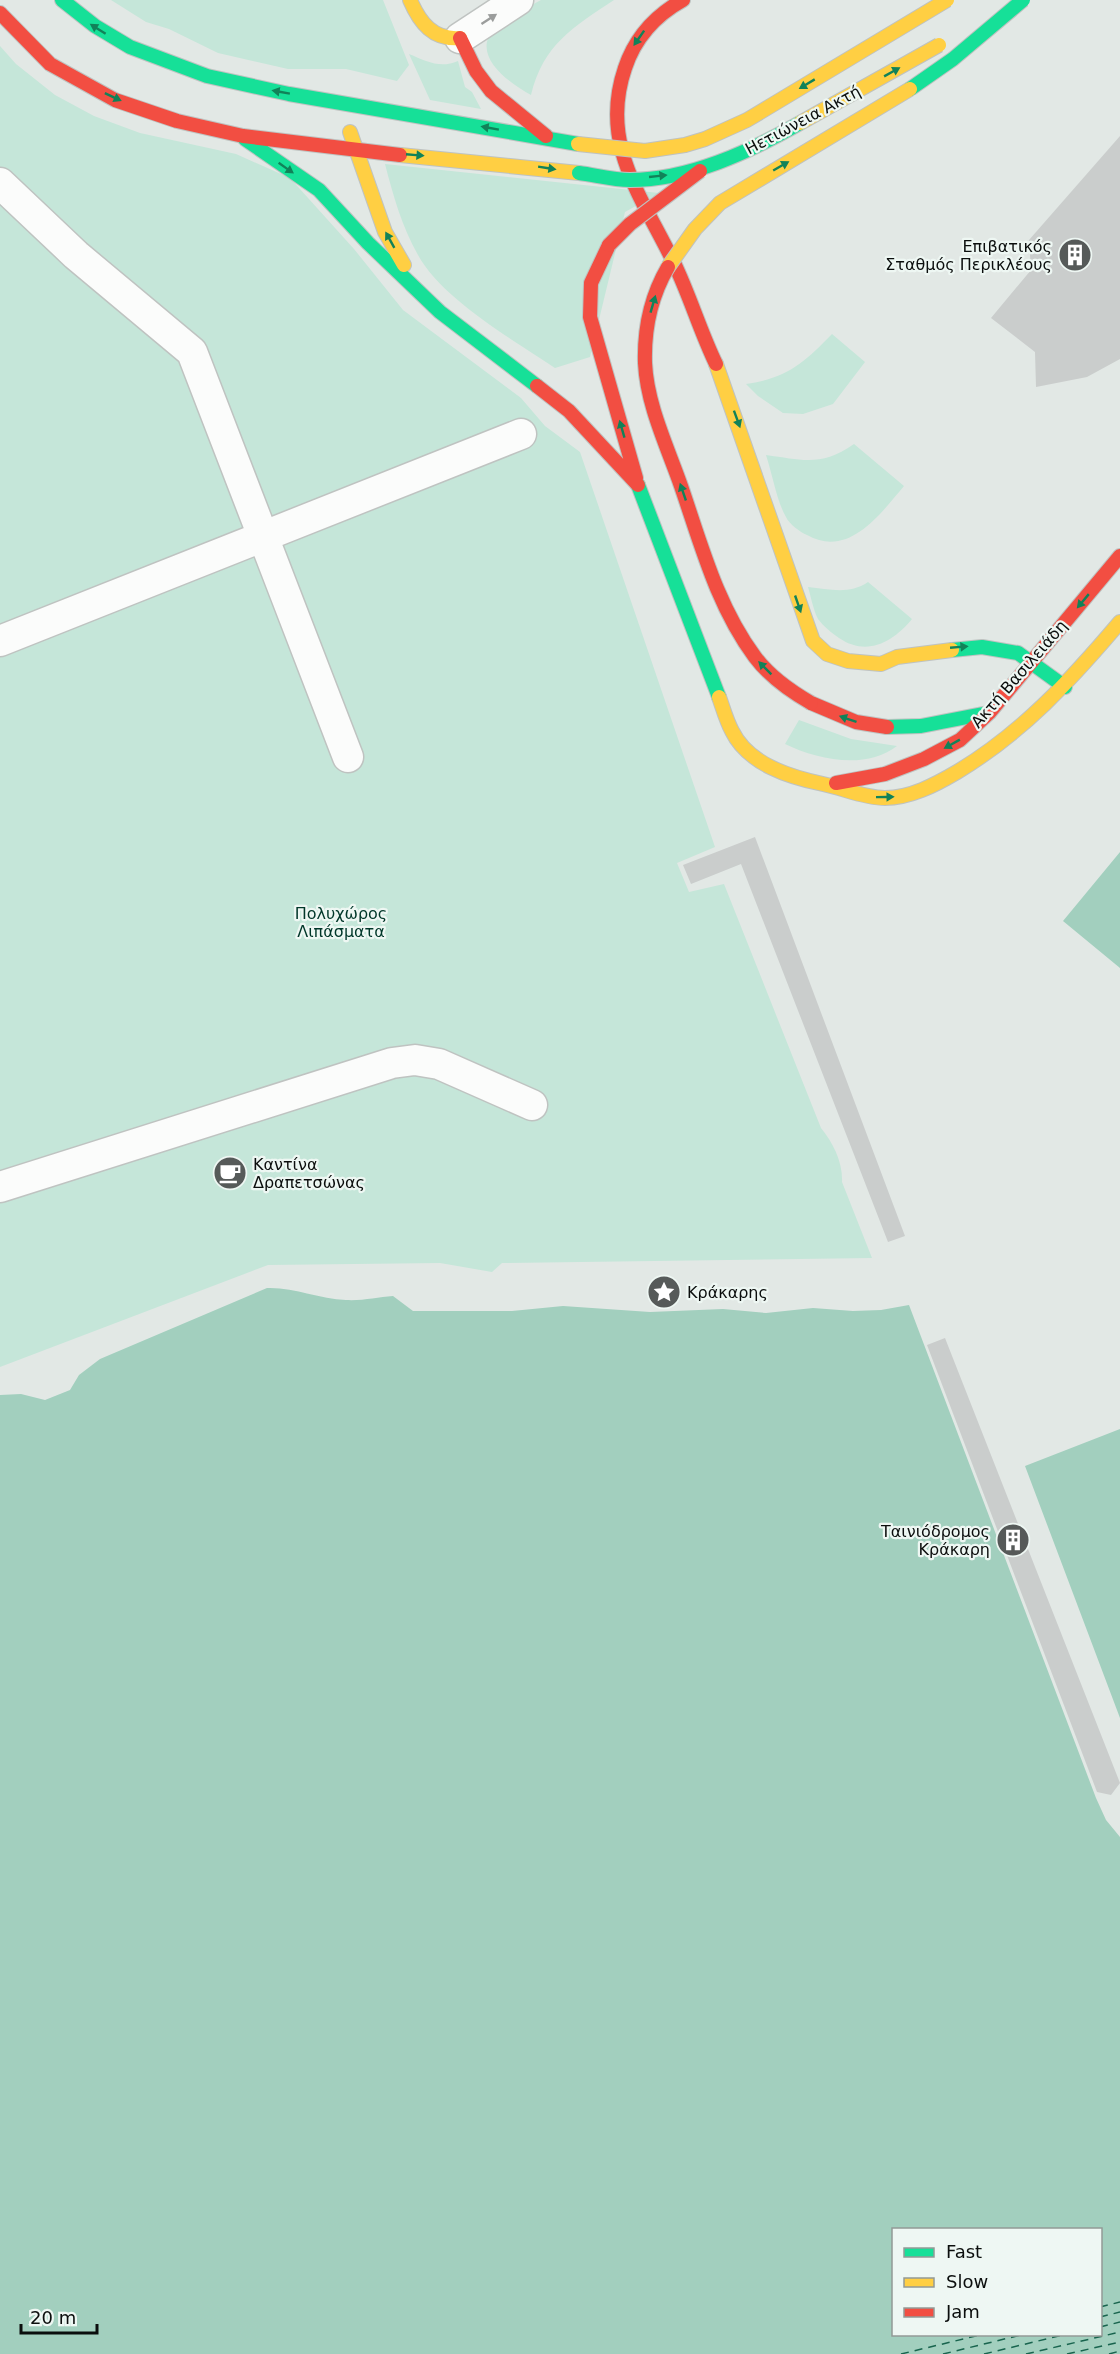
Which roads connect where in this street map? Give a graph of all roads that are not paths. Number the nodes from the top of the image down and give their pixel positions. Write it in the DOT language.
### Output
graph roads {
  1 [pos="62,0"];
  2 [pos="410,0"];
  3 [pos="518,0"];
  4 [pos="683,0"];
  5 [pos="947,0"];
  6 [pos="1014,0"];
  7 [pos="1023,0"];
  8 [pos="0,13"];
  9 [pos="460,38"];
  10 [pos="338,103"];
  11 [pos="239,134"];
  12 [pos="548,138"];
  13 [pos="357,150"];
  14 [pos="705,166"];
  15 [pos="0,183"];
  16 [pos="418,291"];
  17 [pos="521,434"];
  18 [pos="638,485"];
  19 [pos="263,538"];
  20 [pos="1120,556"];
  21 [pos="1120,622"];
  22 [pos="0,641"];
  23 [pos="1032,661"];
  24 [pos="1065,687"];
  25 [pos="989,713"];
  26 [pos="348,757"];
  27 [pos="829,785"];
  28 [pos="532,1105"];
  29 [pos="0,1187"];
  10 -- 1 [label="main road, Ηετιώνεια Ακτή, one-way"];
  2 -- 9 [label="main road"];
  9 -- 3 [label="street, one-way"];
  4 -- 23 [label="main road, one-way"];
  5 -- 12 [label="main road, Ηετιώνεια Ακτή, one-way, bridge"];
  14 -- 6 [label="main road, Ηετιώνεια Ακτή, one-way, bridge"];
  25 -- 7 [label="main road, one-way, bridge"];
  8 -- 11 [label="main road, one-way"];
  9 -- 12 [label="main road"];
  12 -- 10 [label="main road, Ηετιώνεια Ακτή, one-way"];
  10 -- 13 [label="main road"];
  11 -- 13 [label="main road, Ηετιώνεια Ακτή"];
  11 -- 16 [label="main road, one-way"];
  13 -- 14 [label="main road, Ηετιώνεια Ακτή, one-way, bridge"];
  16 -- 13 [label="main road, one-way"];
  18 -- 14 [label="main road, one-way, bridge"];
  15 -- 19 [label="street"];
  16 -- 18 [label="main road"];
  17 -- 19 [label="street"];
  18 -- 27 [label="main road"];
  19 -- 22 [label="street"];
  19 -- 26 [label="street"];
  20 -- 23 [label="main road, Ακτή Βασιλειάδη, one-way"];
  21 -- 24 [label="main road, Ακτή Βασιλειάδη"];
  23 -- 24 [label="main road"];
  23 -- 25 [label="main road, Ακτή Βασιλειάδη"];
  27 -- 24 [label="main road, Ακτή Βασιλειάδη, one-way"];
  25 -- 27 [label="main road, Ακτή Βασιλειάδη, one-way"];
  28 -- 29 [label="street"];
}
